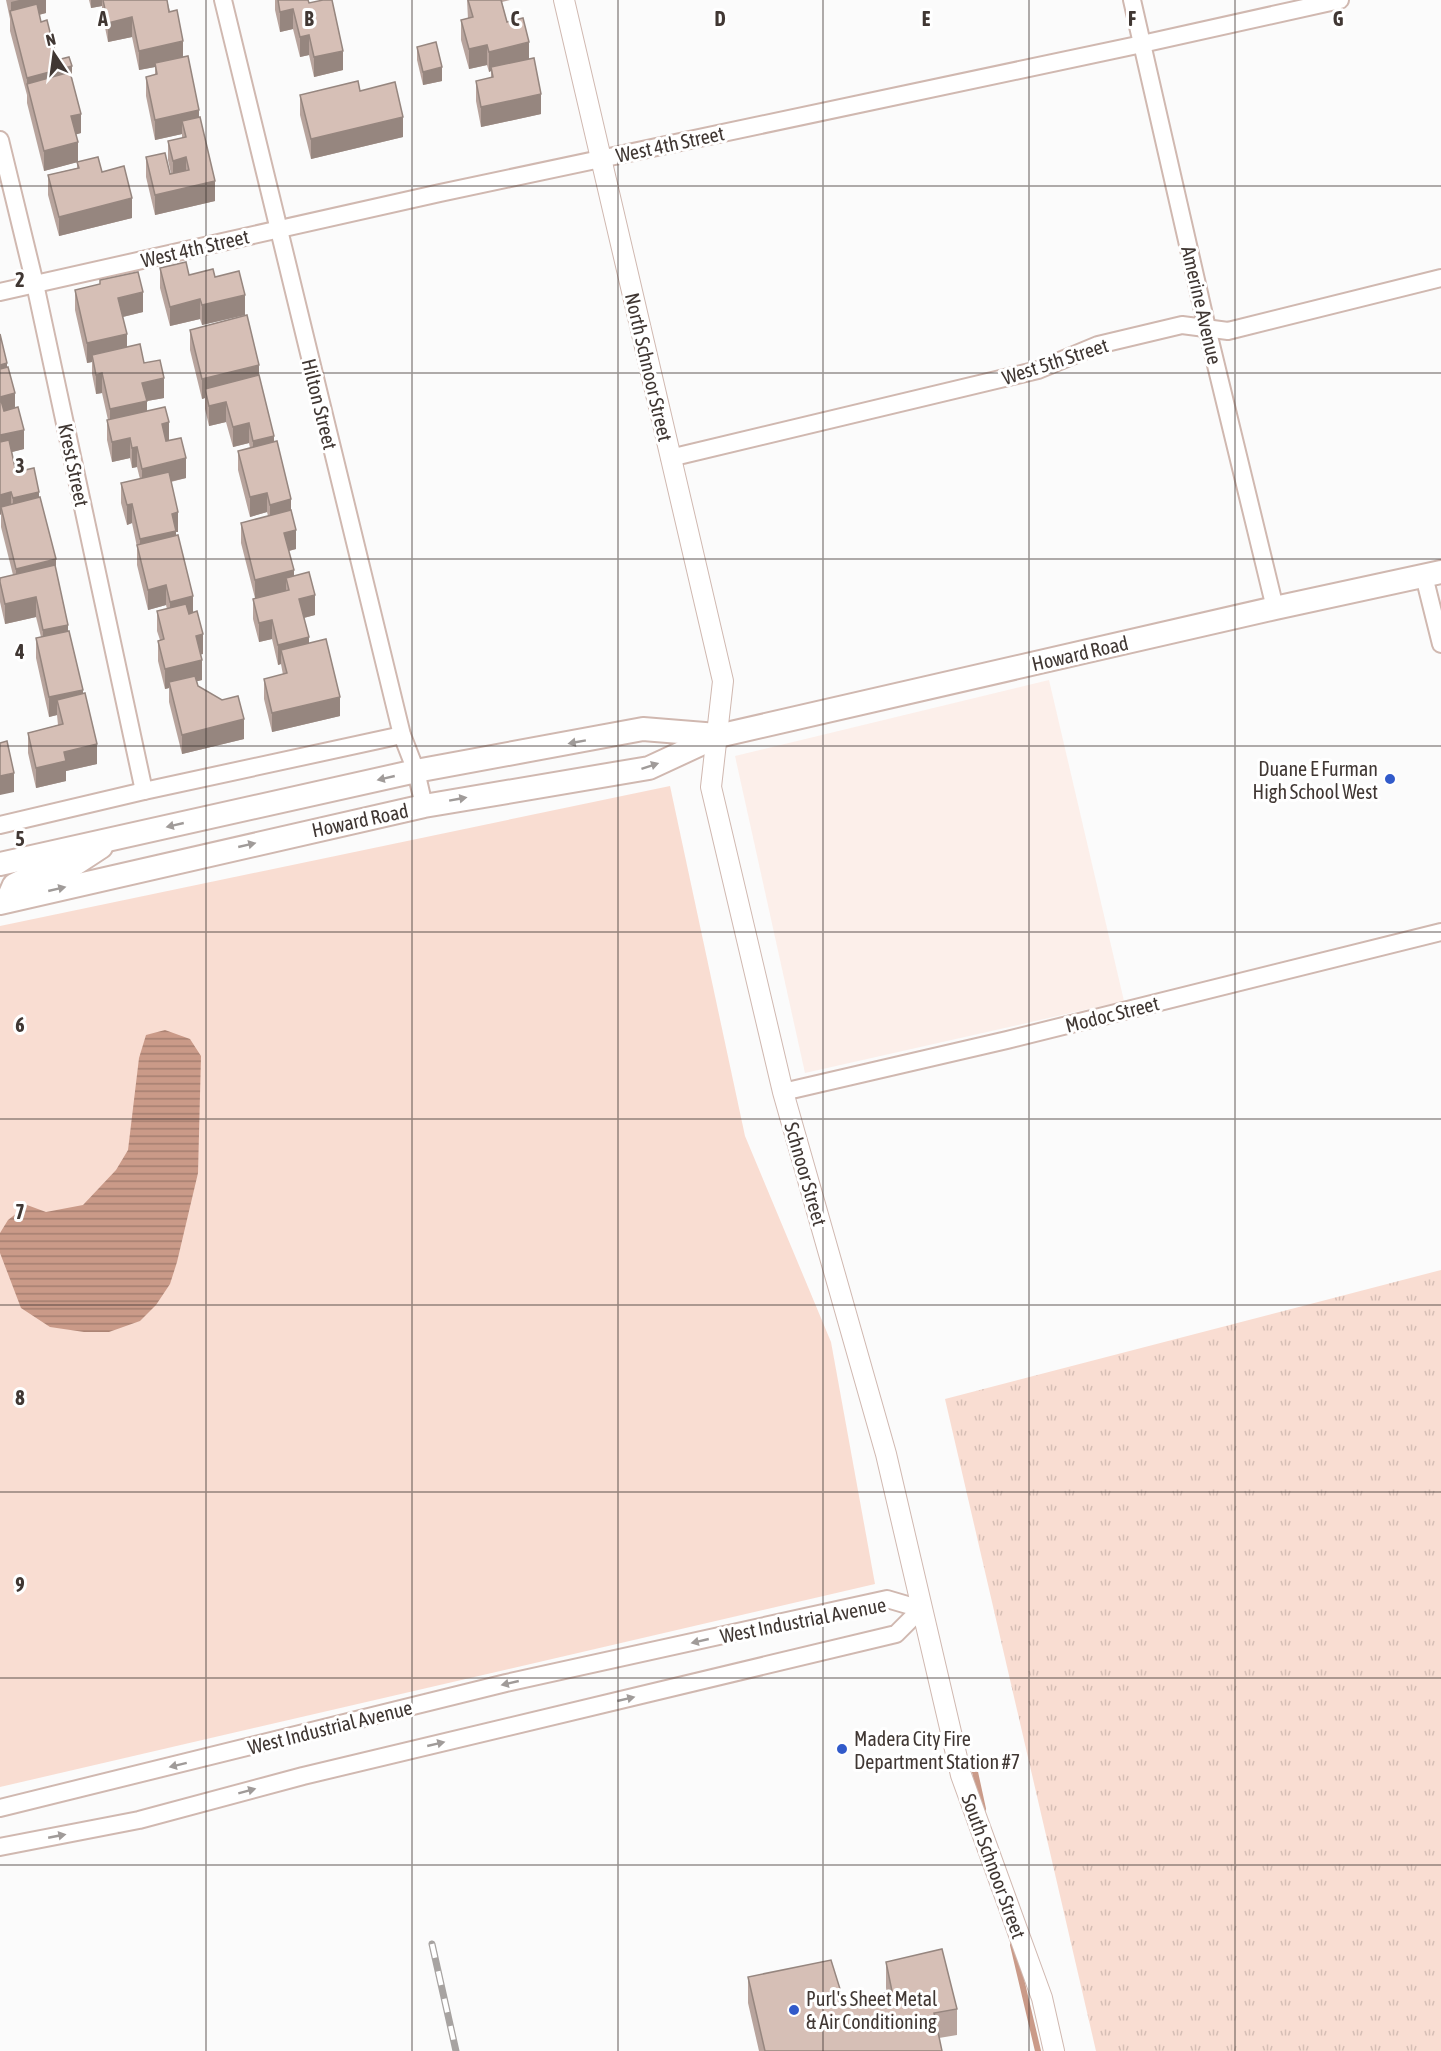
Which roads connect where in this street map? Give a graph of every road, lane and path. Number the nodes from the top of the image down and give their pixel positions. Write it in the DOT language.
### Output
graph roads {
  1 [pos="223,0"];
  2 [pos="564,0"];
  3 [pos="1132,0"];
  4 [pos="1341,0"];
  5 [pos="1142,44"];
  6 [pos="0,140"];
  7 [pos="601,159"];
  8 [pos="278,230"];
  9 [pos="1441,278"];
  10 [pos="35,284"];
  11 [pos="0,292"];
  12 [pos="1207,328"];
  13 [pos="670,458"];
  14 [pos="1433,574"];
  15 [pos="1275,608"];
  16 [pos="1441,644"];
  17 [pos="402,735"];
  18 [pos="718,735"];
  19 [pos="416,771"];
  20 [pos="144,791"];
  21 [pos="424,806"];
  22 [pos="0,825"];
  23 [pos="115,838"];
  24 [pos="0,864"];
  25 [pos="3,902"];
  26 [pos="1441,932"];
  27 [pos="783,1092"];
  28 [pos="921,1609"];
  29 [pos="0,1809"];
  30 [pos="0,1848"];
  31 [pos="1054,2051"];
  1 -- 8 [label="street, Hilton Street"];
  2 -- 7 [label="street, North Schnoor Street"];
  3 -- 5 [label="street, Amerine Avenue"];
  4 -- 5 [label="street, West 4th Street"];
  5 -- 7 [label="street, West 4th Street"];
  5 -- 12 [label="street, Amerine Avenue"];
  6 -- 10 [label="street, Krest Street"];
  7 -- 8 [label="street, West 4th Street"];
  7 -- 13 [label="street, North Schnoor Street"];
  8 -- 10 [label="street, West 4th Street"];
  8 -- 17 [label="street, Hilton Street"];
  9 -- 12 [label="street, West 5th Street"];
  10 -- 11 [label="street, West 4th Street"];
  10 -- 20 [label="street, Krest Street"];
  12 -- 13 [label="street, West 5th Street"];
  12 -- 15 [label="street, Amerine Avenue"];
  13 -- 18 [label="street, North Schnoor Street"];
  14 -- 15 [label="main road, Howard Road"];
  14 -- 16 [label="street"];
  15 -- 18 [label="main road, Howard Road"];
  17 -- 19 [label="street, Hilton Street"];
  17 -- 20 [label="street"];
  18 -- 19 [label="main road, Howard Road, one-way"];
  21 -- 18 [label="main road, Howard Road, one-way"];
  18 -- 27 [label="street, Schnoor Street"];
  19 -- 21 [label="street, Hilton Street"];
  19 -- 23 [label="main road, Howard Road, one-way"];
  20 -- 22 [label="street"];
  25 -- 21 [label="main road, Howard Road, one-way"];
  23 -- 24 [label="main road, Howard Road"];
  23 -- 25 [label="main road"];
  26 -- 27 [label="street, Modoc Street"];
  27 -- 28 [label="street, Schnoor Street"];
  28 -- 29 [label="street, West Industrial Avenue, one-way"];
  30 -- 28 [label="street, West Industrial Avenue, one-way"];
  28 -- 31 [label="street, South Schnoor Street"];
}
